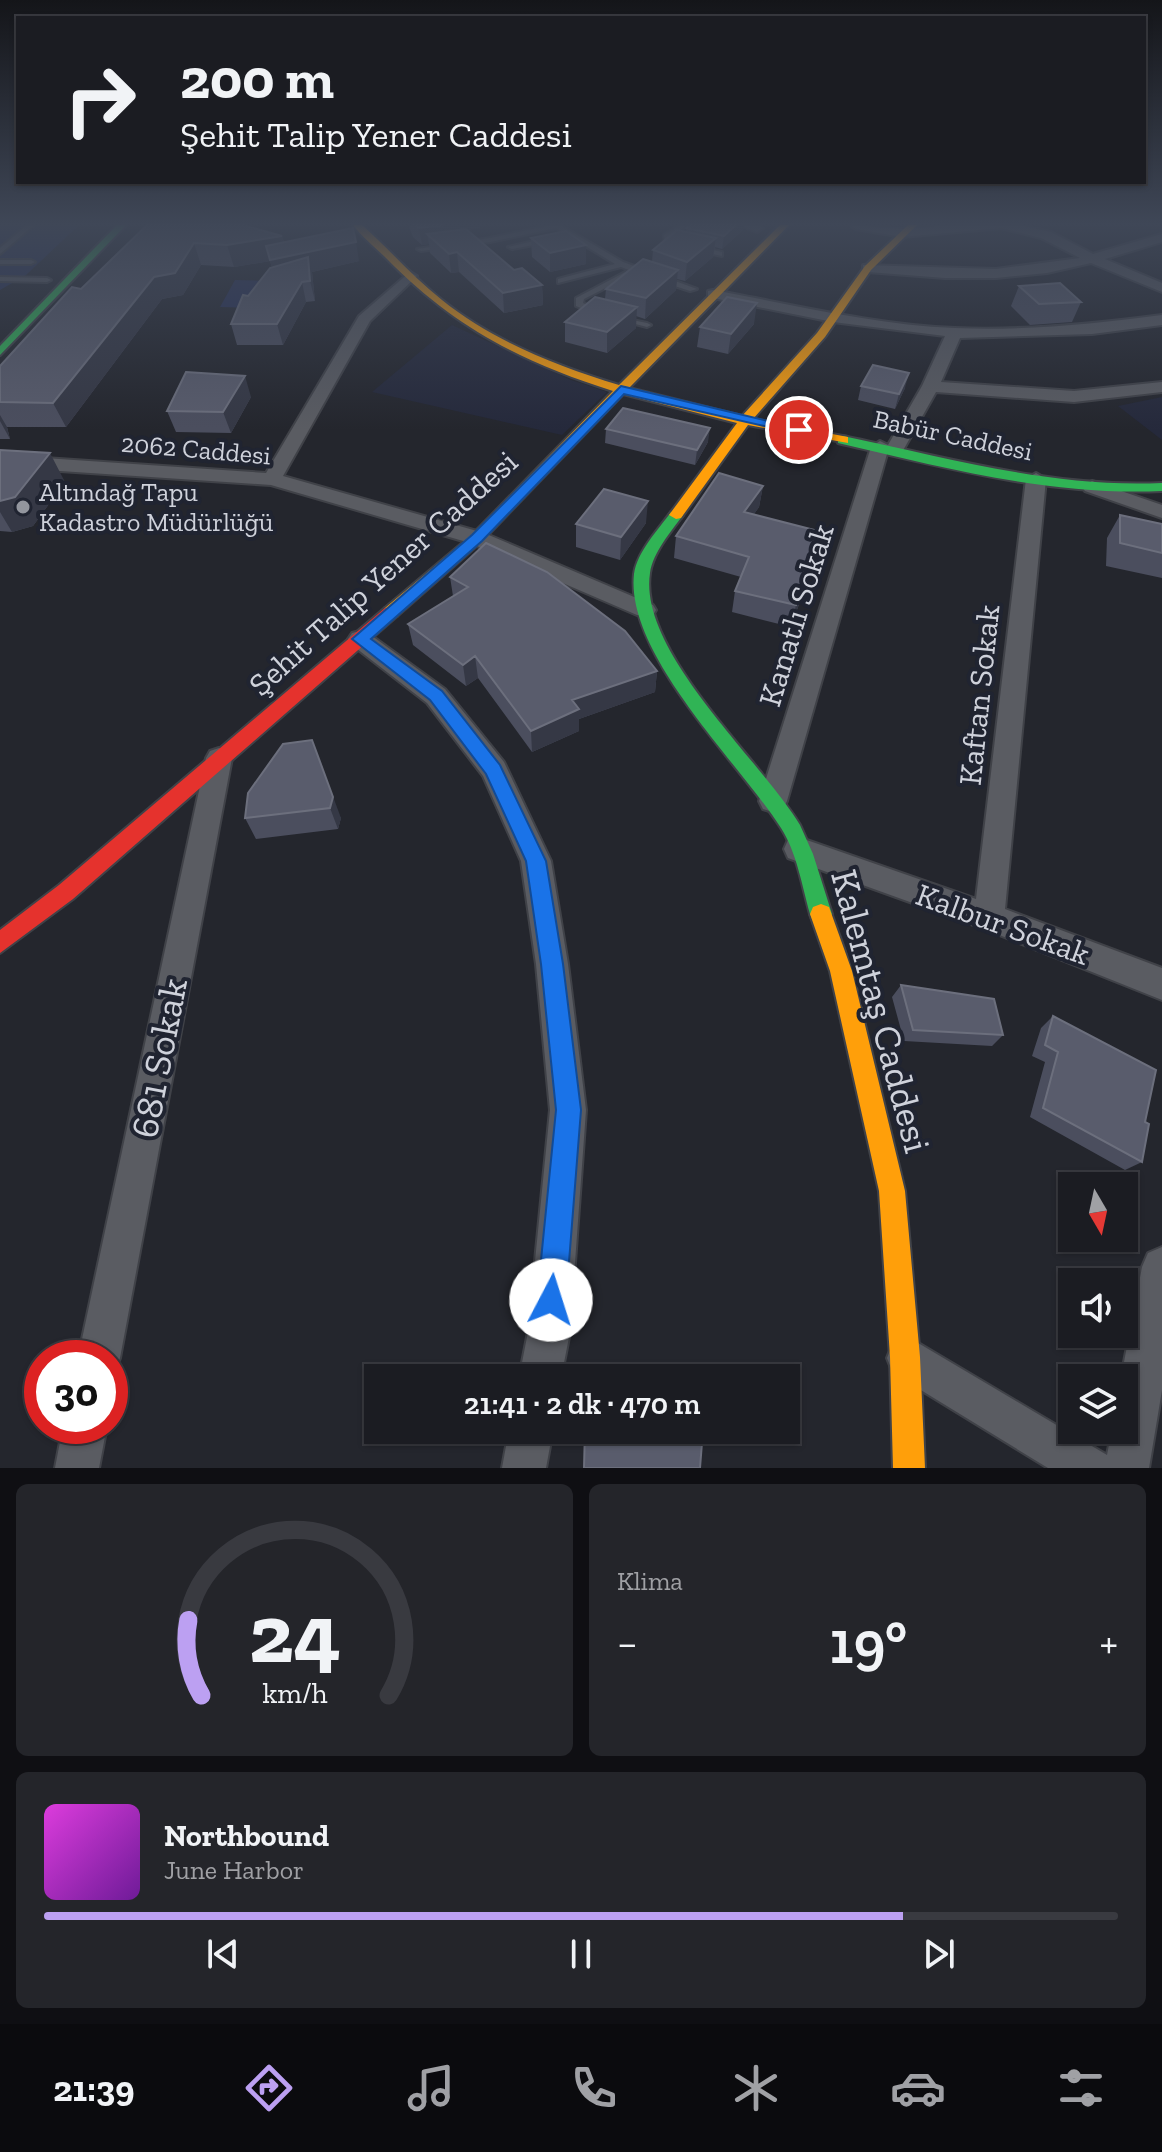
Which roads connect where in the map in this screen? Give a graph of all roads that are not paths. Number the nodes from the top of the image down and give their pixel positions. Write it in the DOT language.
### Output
graph roads {
  1 [pos="34,294"];
  2 [pos="56,294"];
  3 [pos="391,294"];
  4 [pos="431,294"];
  5 [pos="589,294"];
  6 [pos="713,294"];
  7 [pos="850,294"];
  8 [pos="833,317"];
  9 [pos="1162,322"];
  10 [pos="647,325"];
  11 [pos="0,328"];
  12 [pos="954,333"];
  13 [pos="0,352"];
  14 [pos="931,386"];
  15 [pos="1162,387"];
  16 [pos="621,390"];
  17 [pos="746,419"];
  18 [pos="887,448"];
  19 [pos="0,461"];
  20 [pos="272,479"];
  21 [pos="1036,479"];
  22 [pos="1092,487"];
  23 [pos="1162,487"];
  24 [pos="1162,512"];
  25 [pos="477,538"];
  26 [pos="645,610"];
  27 [pos="360,639"];
  28 [pos="219,758"];
  29 [pos="773,801"];
  30 [pos="798,849"];
  31 [pos="989,917"];
  32 [pos="0,943"];
  33 [pos="1162,984"];
  34 [pos="1162,1267"];
  35 [pos="103,1340"];
  36 [pos="905,1357"];
  37 [pos="543,1364"];
  38 [pos="82,1444"];
  39 [pos="528,1444"];
  40 [pos="77,1468"];
  41 [pos="524,1468"];
  42 [pos="909,1468"];
  43 [pos="1090,1468"];
  44 [pos="1127,1468"];
  1 -- 11 [label="street"];
  2 -- 13 [label="street"];
  3 -- 20 [label="street"];
  4 -- 16 [label="street, Babür Caddesi"];
  5 -- 10 [label="lane"];
  6 -- 8 [label="street"];
  6 -- 16 [label="street, Şehit Talip Yener Caddesi"];
  7 -- 8 [label="street"];
  8 -- 12 [label="street"];
  8 -- 17 [label="street"];
  9 -- 12 [label="street"];
  12 -- 14 [label="street, Kanatlı Sokak"];
  14 -- 15 [label="street"];
  14 -- 18 [label="street, Kanatlı Sokak"];
  16 -- 17 [label="street, Babür Caddesi"];
  16 -- 25 [label="street, Şehit Talip Yener Caddesi"];
  17 -- 18 [label="street, Babür Caddesi"];
  17 -- 26 [label="street"];
  18 -- 21 [label="street, Babür Caddesi"];
  18 -- 29 [label="street, Kanatlı Sokak"];
  19 -- 20 [label="street, 2062 Caddesi"];
  20 -- 25 [label="street, 2062 Caddesi"];
  21 -- 22 [label="street, Babür Caddesi"];
  21 -- 31 [label="street, Kaftan Sokak"];
  22 -- 23 [label="street, Babür Caddesi"];
  22 -- 24 [label="street"];
  25 -- 26 [label="street"];
  25 -- 27 [label="street, Şehit Talip Yener Caddesi"];
  26 -- 29 [label="street, Kalemtaş Caddesi"];
  27 -- 28 [label="street, Şehit Talip Yener Caddesi"];
  27 -- 37 [label="street"];
  28 -- 32 [label="street, Şehit Talip Yener Caddesi"];
  28 -- 35 [label="street, 681 Sokak"];
  29 -- 30 [label="street, Kalemtaş Caddesi"];
  30 -- 31 [label="street, Kalbur Sokak"];
  30 -- 36 [label="street, Kalemtaş Caddesi"];
  31 -- 33 [label="street, Kalbur Sokak"];
  34 -- 44 [label="street"];
  36 -- 42 [label="street, Kalemtaş Caddesi"];
  36 -- 43 [label="street"];
  38 -- 40 [label="street"];
  39 -- 41 [label="street"];
}
